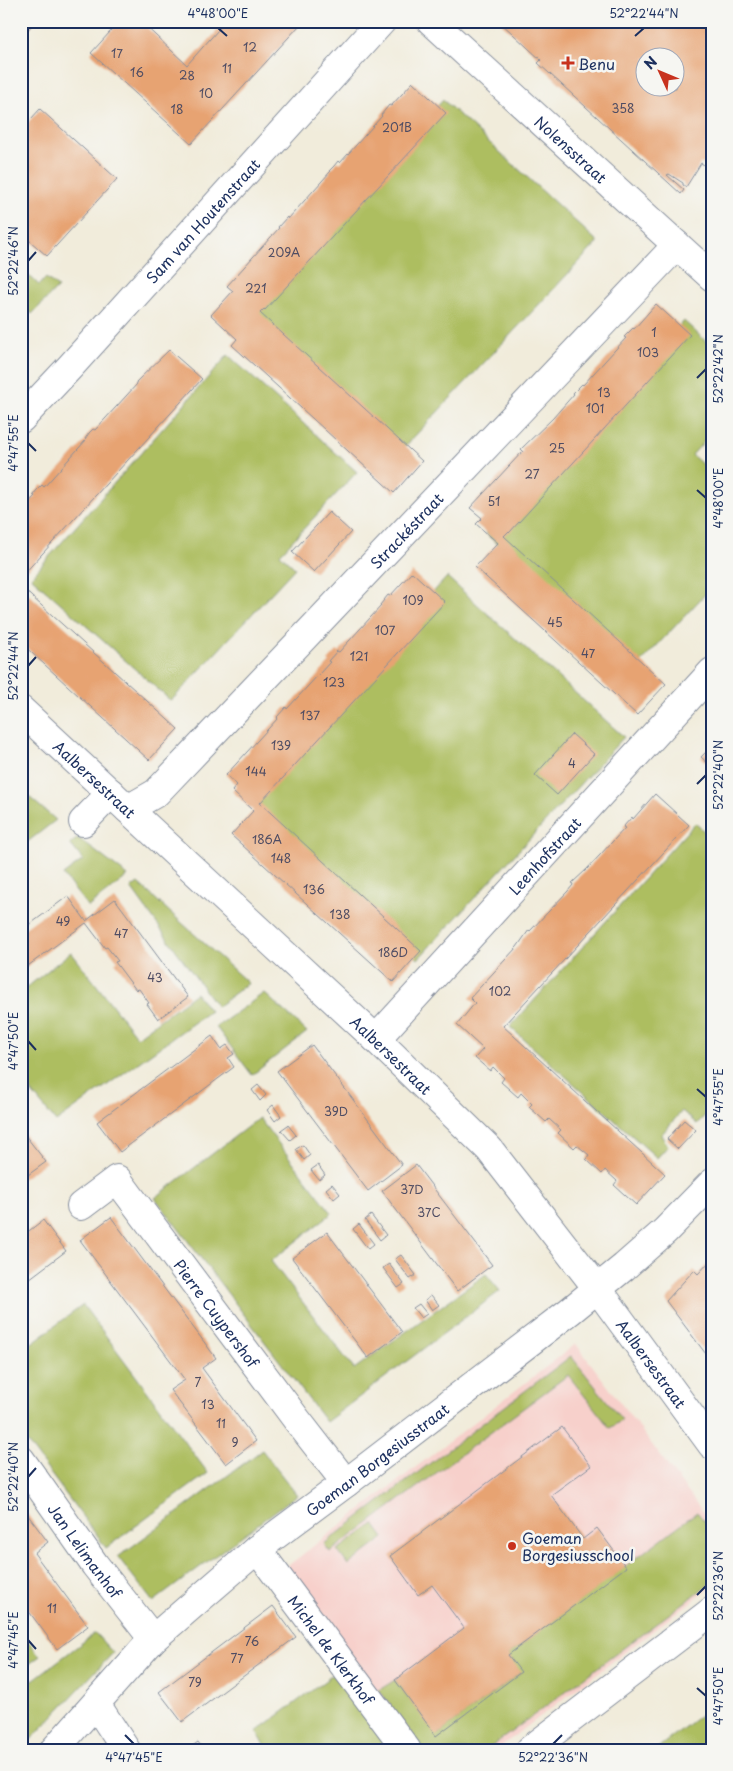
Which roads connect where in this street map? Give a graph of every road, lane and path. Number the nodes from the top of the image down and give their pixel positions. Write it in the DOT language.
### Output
graph roads {
  1 [pos="382,21"];
  2 [pos="431,21"];
  3 [pos="677,245"];
  4 [pos="712,277"];
  5 [pos="21,419"];
  6 [pos="712,672"];
  7 [pos="21,710"];
  8 [pos="119,801"];
  9 [pos="83,822"];
  10 [pos="376,1039"];
  11 [pos="712,1182"];
  12 [pos="81,1206"];
  13 [pos="597,1288"];
  14 [pos="712,1445"];
  15 [pos="21,1460"];
  16 [pos="346,1483"];
  17 [pos="257,1549"];
  18 [pos="712,1611"];
  19 [pos="153,1639"];
  20 [pos="96,1704"];
  21 [pos="543,1746"];
  22 [pos="54,1750"];
  23 [pos="126,1750"];
  24 [pos="407,1750"];
  1 -- 5 [label="street, Sam van Houtenstraat"];
  2 -- 3 [label="street, Nolensstraat"];
  3 -- 4 [label="street, Nolensstraat"];
  3 -- 8 [label="street, Strackéstraat"];
  6 -- 10 [label="street, Leenhofstraat"];
  7 -- 8 [label="street, Aalbersestraat"];
  8 -- 9 [label="street, Strackéstraat"];
  8 -- 10 [label="street, Aalbersestraat"];
  10 -- 13 [label="street, Aalbersestraat"];
  11 -- 13 [label="street, Goeman Borgesiusstraat"];
  12 -- 16 [label="street, Pierre Cuypershof"];
  13 -- 14 [label="street, Aalbersestraat"];
  13 -- 16 [label="street, Goeman Borgesiusstraat"];
  15 -- 19 [label="street, Jan Lelimanhof"];
  16 -- 17 [label="street, Goeman Borgesiusstraat"];
  17 -- 19 [label="street, Goeman Borgesiusstraat"];
  17 -- 24 [label="street, Michel de Klerkhof"];
  18 -- 21 [label="street"];
  19 -- 20 [label="street, Goeman Borgesiusstraat"];
  20 -- 22 [label="street, Goeman Borgesiusstraat"];
  20 -- 23 [label="street"];
}
